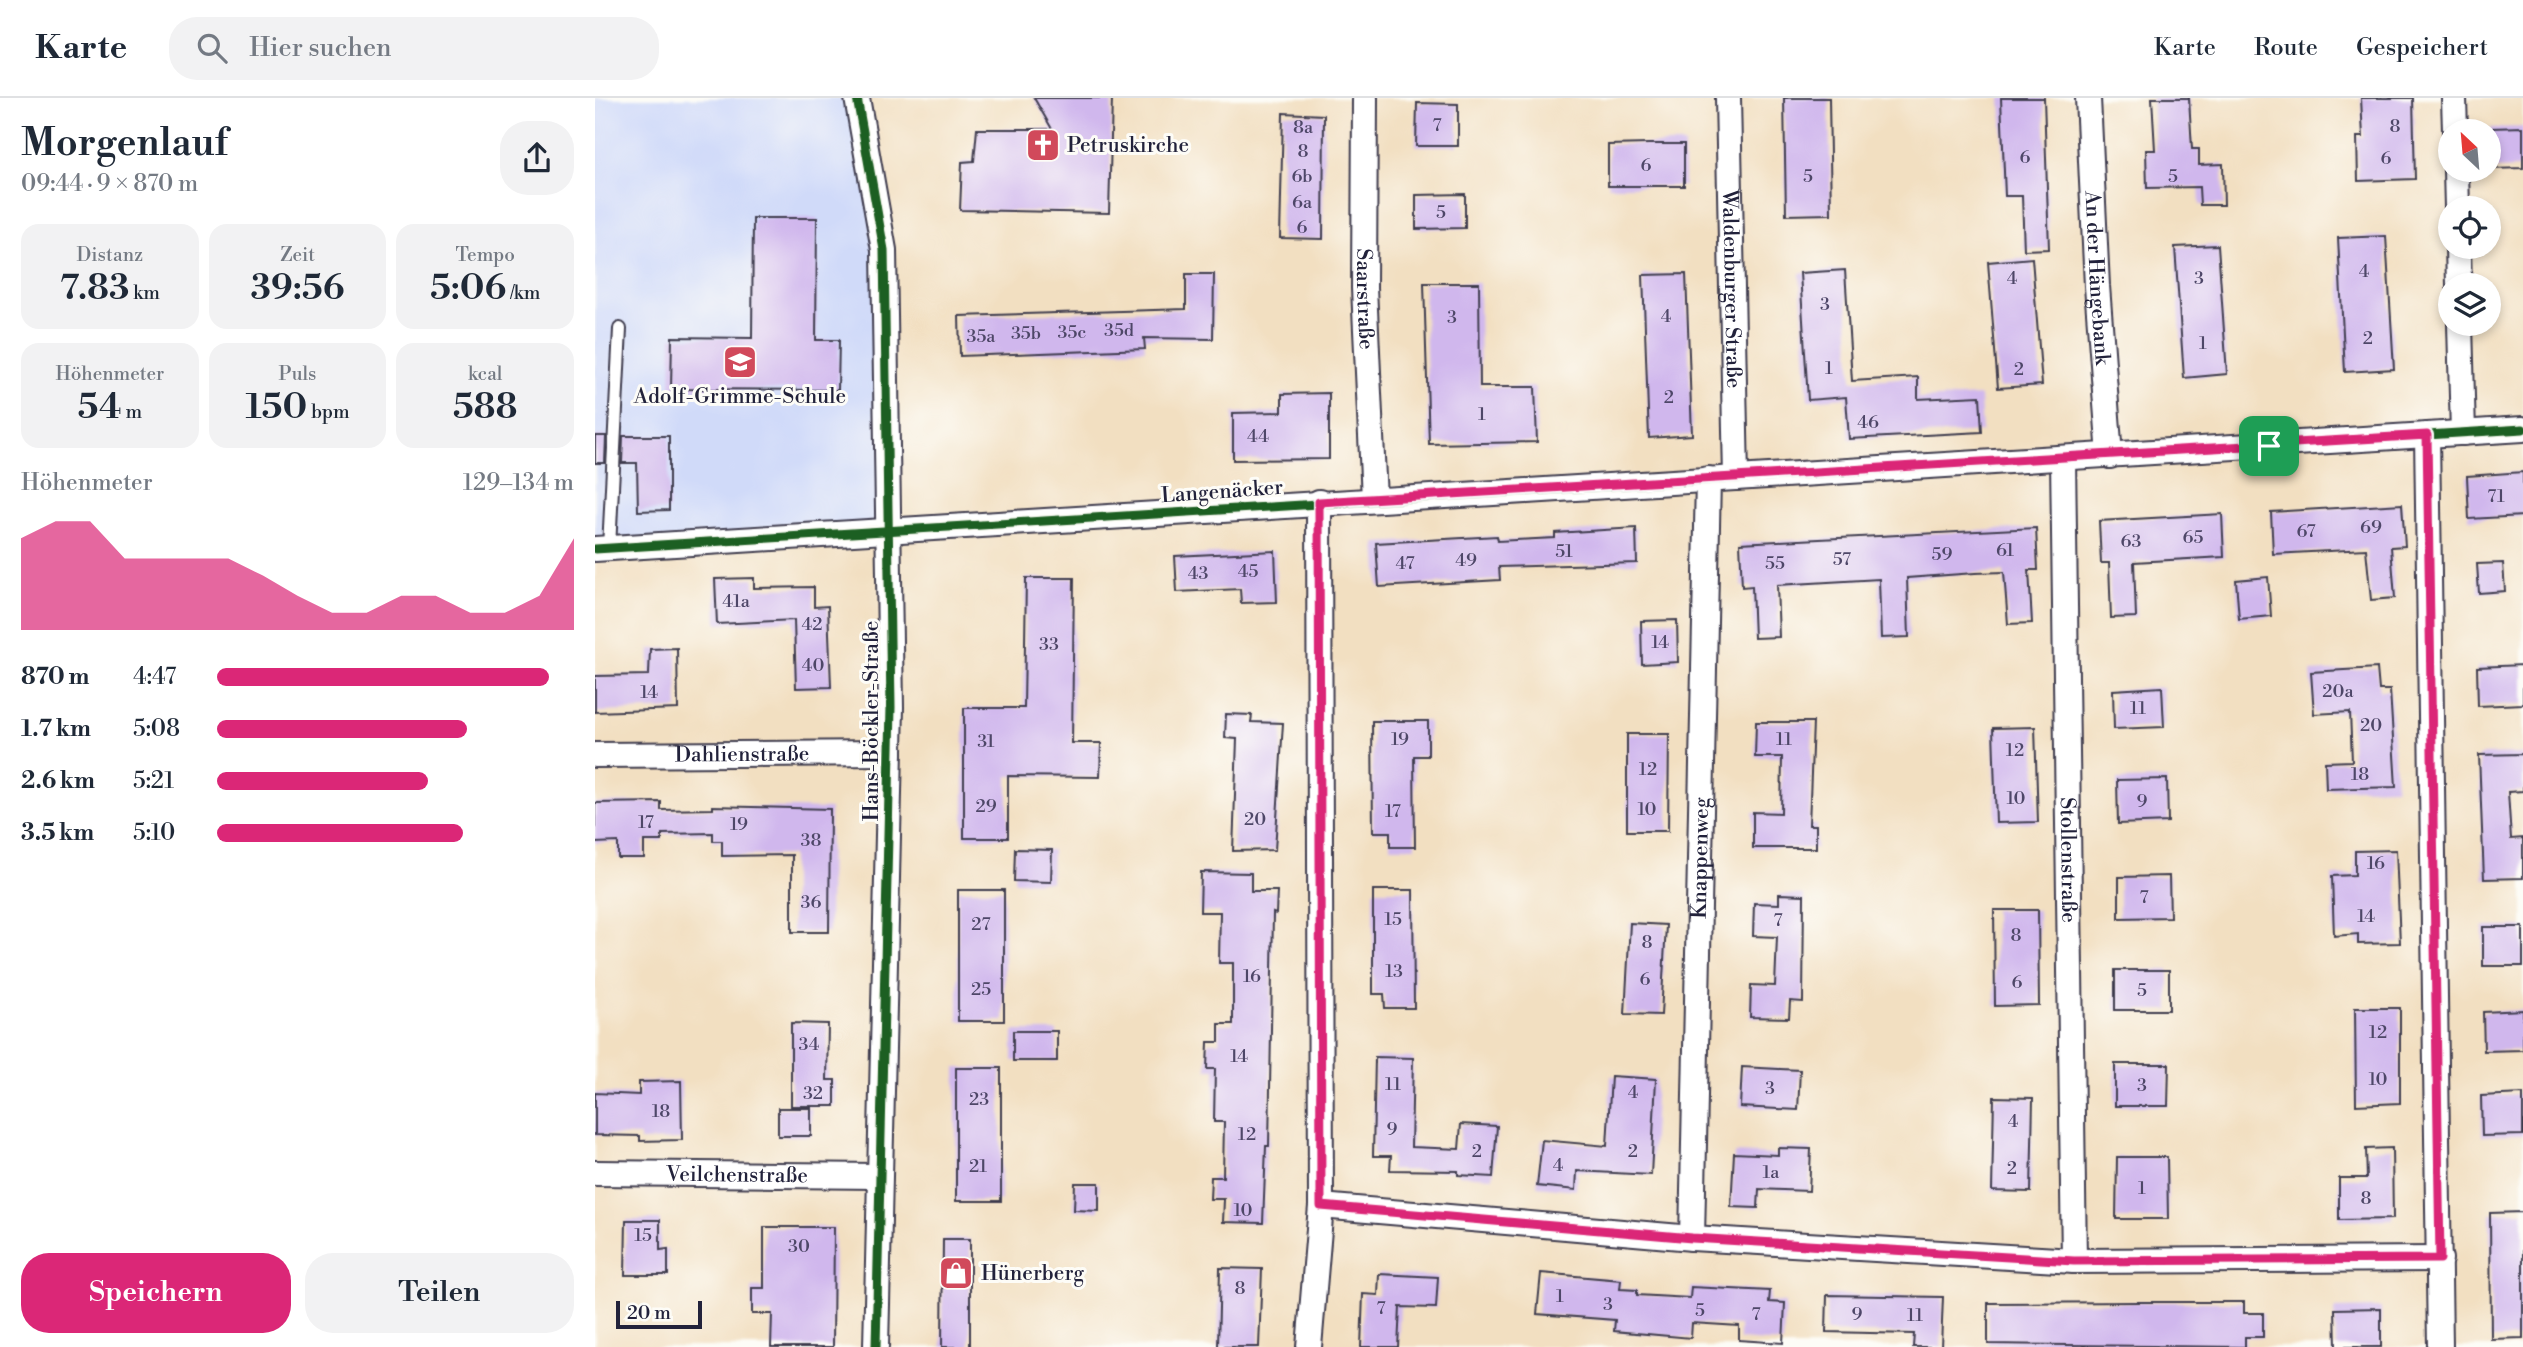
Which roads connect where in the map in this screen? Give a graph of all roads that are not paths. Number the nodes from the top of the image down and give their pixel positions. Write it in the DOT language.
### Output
graph roads {
  1 [pos="857,98"];
  2 [pos="1365,98"];
  3 [pos="1728,98"];
  4 [pos="2088,98"];
  5 [pos="2454,98"];
  6 [pos="2455,119"];
  7 [pos="620,329"];
  8 [pos="2460,336"];
  9 [pos="2523,429"];
  10 [pos="2463,433"];
  11 [pos="2427,435"];
  12 [pos="2110,456"];
  13 [pos="2063,458"];
  14 [pos="1736,478"];
  15 [pos="1708,480"];
  16 [pos="1374,499"];
  17 [pos="1319,502"];
  18 [pos="887,530"];
  19 [pos="602,548"];
  20 [pos="890,753"];
  21 [pos="595,755"];
  22 [pos="595,1173"];
  23 [pos="879,1176"];
  24 [pos="1321,1206"];
  25 [pos="1692,1238"];
  26 [pos="2440,1259"];
  27 [pos="2074,1261"];
  28 [pos="876,1347"];
  29 [pos="1309,1347"];
  30 [pos="2440,1347"];
  1 -- 18 [label="street, Hans-Böckler-Straße"];
  2 -- 16 [label="street, Saarstraße"];
  3 -- 14 [label="street, Waldenburger Straße"];
  4 -- 12 [label="street, An der Hängebank"];
  5 -- 6 [label="street"];
  7 -- 19 [label="lane"];
  8 -- 10 [label="street"];
  9 -- 10 [label="street, Langenäcker"];
  10 -- 11 [label="street, Langenäcker"];
  11 -- 12 [label="street, Langenäcker"];
  11 -- 26 [label="street"];
  12 -- 13 [label="street, Langenäcker"];
  13 -- 14 [label="street, Langenäcker"];
  13 -- 27 [label="street, Stollenstraße"];
  14 -- 15 [label="street, Langenäcker"];
  15 -- 16 [label="street, Langenäcker"];
  15 -- 25 [label="street, Knappenweg"];
  16 -- 17 [label="street, Langenäcker"];
  17 -- 18 [label="street, Langenäcker"];
  17 -- 24 [label="street"];
  18 -- 19 [label="street, Langenäcker"];
  18 -- 20 [label="street, Hans-Böckler-Straße"];
  20 -- 21 [label="street, Dahlienstraße"];
  20 -- 23 [label="street, Hans-Böckler-Straße"];
  22 -- 23 [label="street, Veilchenstraße"];
  23 -- 28 [label="street, Hans-Böckler-Straße"];
  24 -- 25 [label="street"];
  24 -- 29 [label="street"];
  25 -- 27 [label="street"];
  26 -- 27 [label="street"];
  26 -- 30 [label="street"];
}
